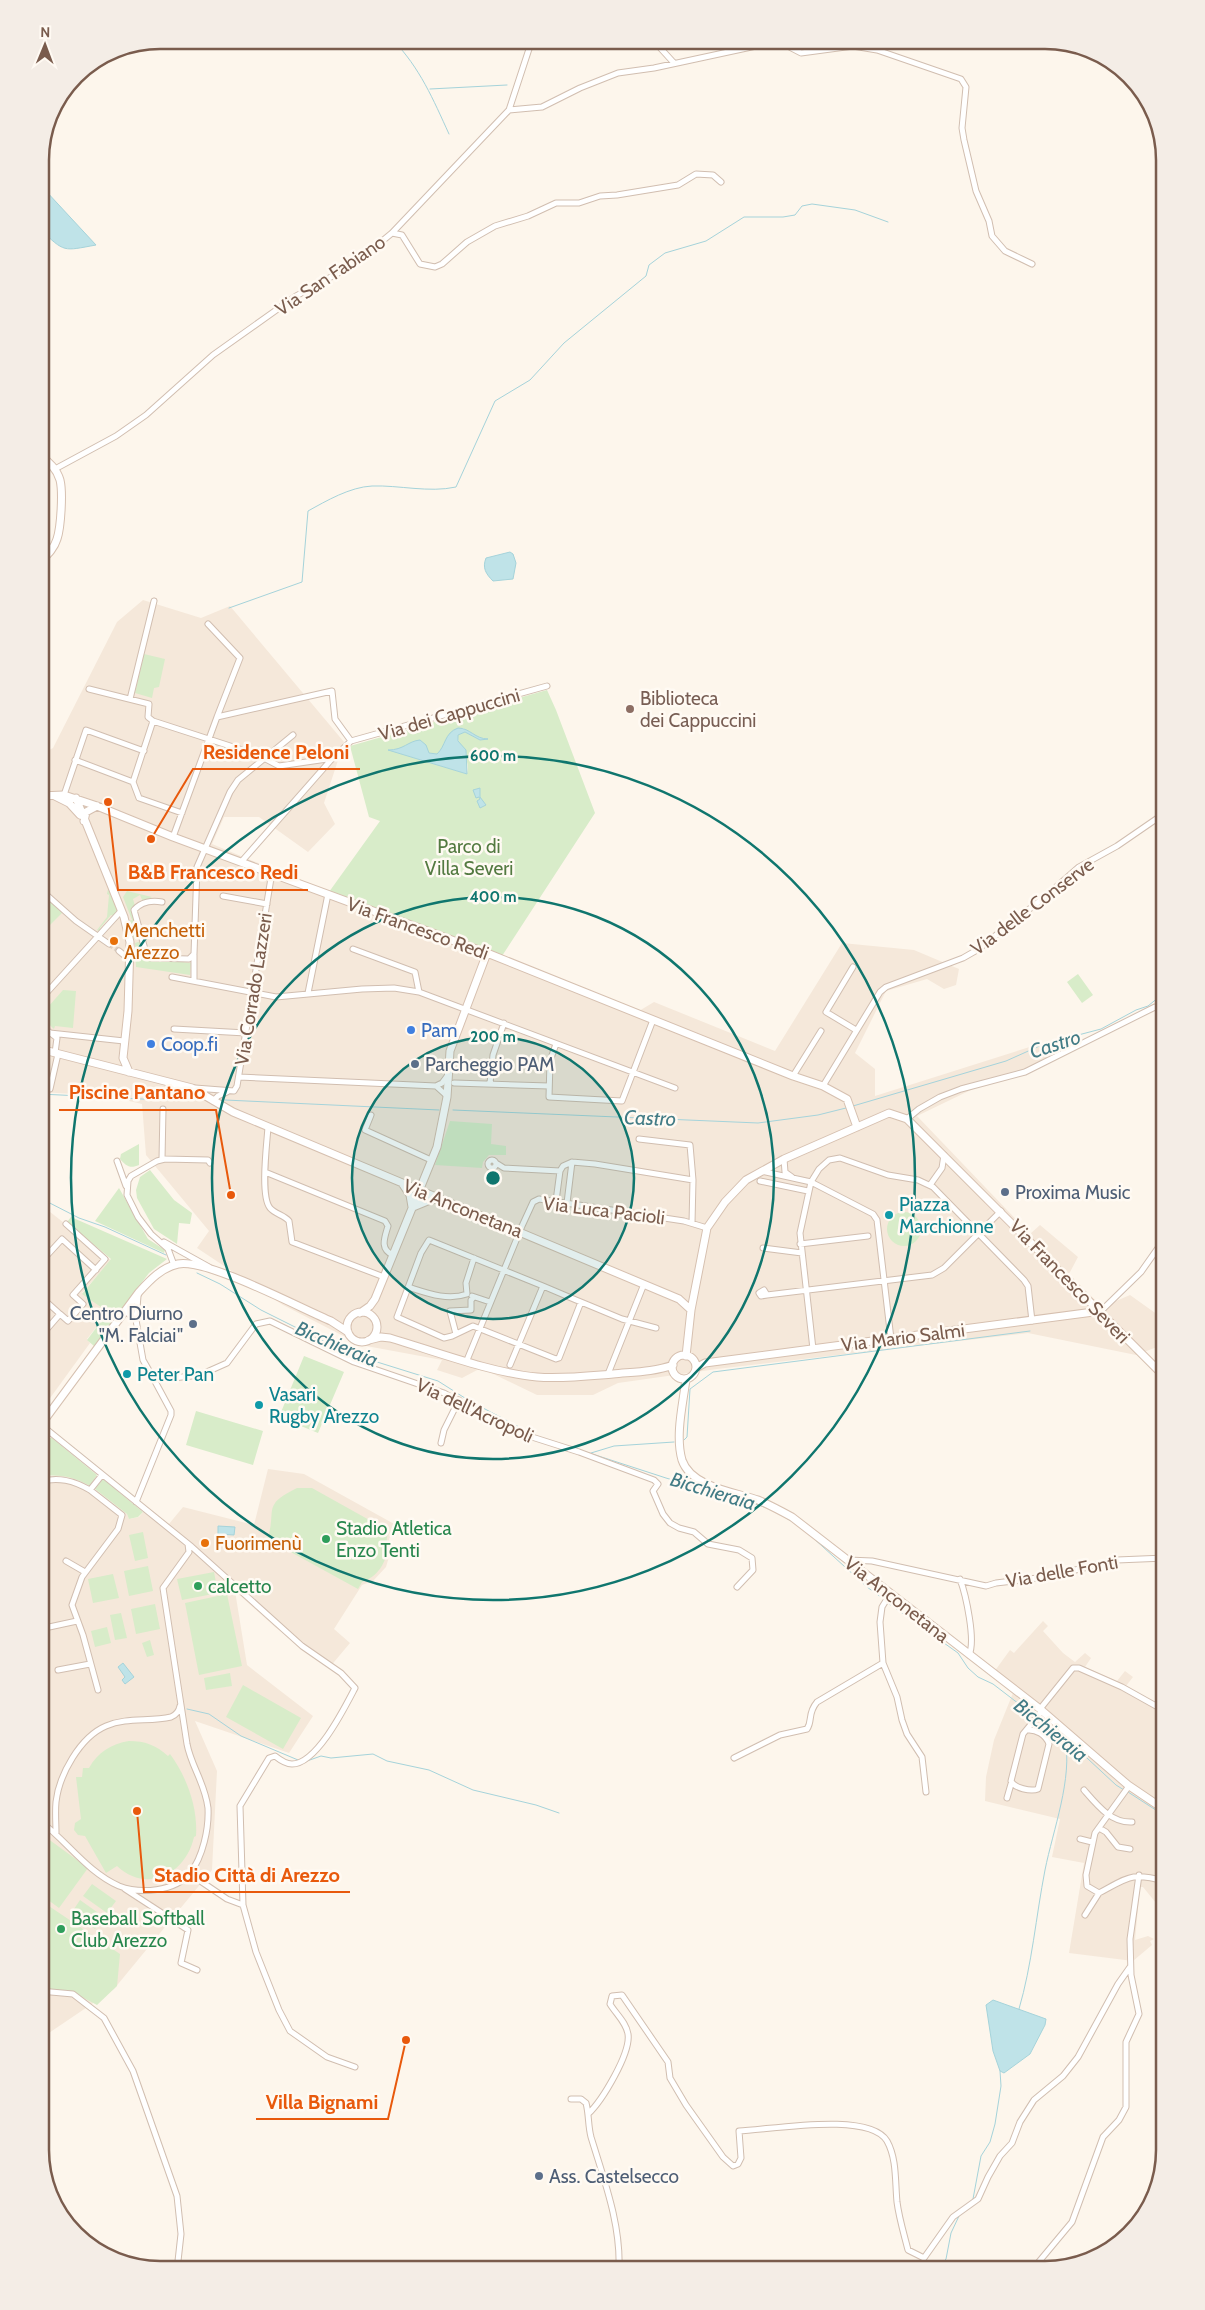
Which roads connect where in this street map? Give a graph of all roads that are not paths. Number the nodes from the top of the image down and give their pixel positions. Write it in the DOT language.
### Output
graph roads {
  1 [pos="529,49"];
  2 [pos="661,49"];
  3 [pos="742,49"];
  4 [pos="793,49"];
  5 [pos="831,49"];
  6 [pos="870,49"];
  7 [pos="674,63"];
  8 [pos="509,110"];
  9 [pos="722,182"];
  10 [pos="392,233"];
  11 [pos="1032,264"];
  12 [pos="49,464"];
  13 [pos="55,469"];
  14 [pos="49,553"];
  15 [pos="154,601"];
  16 [pos="208,624"];
  17 [pos="547,686"];
  18 [pos="89,689"];
  19 [pos="130,699"];
  20 [pos="217,717"];
  21 [pos="153,721"];
  22 [pos="293,735"];
  23 [pos="209,738"];
  24 [pos="351,741"];
  25 [pos="144,751"];
  26 [pos="262,758"];
  27 [pos="75,760"];
  28 [pos="330,761"];
  29 [pos="132,782"];
  30 [pos="50,794"];
  31 [pos="64,795"];
  32 [pos="76,798"];
  33 [pos="97,806"];
  34 [pos="182,813"];
  35 [pos="1156,819"];
  36 [pos="84,822"];
  37 [pos="172,837"];
  38 [pos="206,848"];
  39 [pos="242,861"];
  40 [pos="272,872"];
  41 [pos="328,894"];
  42 [pos="223,896"];
  43 [pos="49,897"];
  44 [pos="162,902"];
  45 [pos="267,904"];
  46 [pos="121,911"];
  47 [pos="98,935"];
  48 [pos="109,944"];
  49 [pos="353,949"];
  50 [pos="119,951"];
  51 [pos="487,953"];
  52 [pos="194,954"];
  53 [pos="130,960"];
  54 [pos="853,967"];
  55 [pos="172,977"];
  56 [pos="194,981"];
  57 [pos="49,990"];
  58 [pos="252,992"];
  59 [pos="419,992"];
  60 [pos="308,993"];
  61 [pos="1156,1007"];
  62 [pos="466,1009"];
  63 [pos="652,1020"];
  64 [pos="504,1023"];
  65 [pos="174,1029"];
  66 [pos="856,1030"];
  67 [pos="821,1031"];
  68 [pos="50,1032"];
  69 [pos="246,1033"];
  70 [pos="124,1041"];
  71 [pos="556,1044"];
  72 [pos="49,1051"];
  73 [pos="57,1053"];
  74 [pos="123,1058"];
  75 [pos="116,1068"];
  76 [pos="129,1072"];
  77 [pos="633,1072"];
  78 [pos="793,1076"];
  79 [pos="239,1077"];
  80 [pos="450,1080"];
  81 [pos="490,1083"];
  82 [pos="436,1086"];
  83 [pos="549,1086"];
  84 [pos="823,1086"];
  85 [pos="192,1088"];
  86 [pos="675,1088"];
  87 [pos="50,1090"];
  88 [pos="228,1092"];
  89 [pos="447,1097"];
  90 [pos="214,1101"];
  91 [pos="164,1110"];
  92 [pos="371,1115"];
  93 [pos="907,1119"];
  94 [pos="856,1126"];
  95 [pos="268,1127"];
  96 [pos="639,1139"];
  97 [pos="944,1155"];
  98 [pos="162,1159"];
  99 [pos="784,1159"];
  100 [pos="431,1160"];
  101 [pos="117,1161"];
  102 [pos="572,1162"];
  103 [pos="210,1163"];
  104 [pos="774,1164"];
  105 [pos="494,1166"];
  106 [pos="784,1168"];
  107 [pos="560,1171"];
  108 [pos="760,1171"];
  109 [pos="265,1172"];
  110 [pos="777,1175"];
  111 [pos="792,1177"];
  112 [pos="693,1180"];
  113 [pos="760,1181"];
  114 [pos="402,1182"];
  115 [pos="811,1182"];
  116 [pos="930,1185"];
  117 [pos="126,1187"];
  118 [pos="420,1190"];
  119 [pos="808,1192"];
  120 [pos="441,1198"];
  121 [pos="556,1201"];
  122 [pos="567,1203"];
  123 [pos="413,1207"];
  124 [pos="1002,1211"];
  125 [pos="66,1224"];
  126 [pos="692,1224"];
  127 [pos="707,1228"];
  128 [pos="519,1232"];
  129 [pos="980,1234"];
  130 [pos="868,1236"];
  131 [pos="161,1241"];
  132 [pos="800,1244"];
  133 [pos="763,1248"];
  134 [pos="179,1250"];
  135 [pos="1156,1251"];
  136 [pos="49,1253"];
  137 [pos="802,1253"];
  138 [pos="393,1255"];
  139 [pos="474,1258"];
  140 [pos="176,1264"];
  141 [pos="212,1268"];
  142 [pos="96,1270"];
  143 [pos="504,1270"];
  144 [pos="384,1277"];
  145 [pos="884,1282"];
  146 [pos="644,1284"];
  147 [pos="408,1286"];
  148 [pos="543,1286"];
  149 [pos="806,1291"];
  150 [pos="139,1292"];
  151 [pos="467,1294"];
  152 [pos="768,1295"];
  153 [pos="474,1297"];
  154 [pos="375,1299"];
  155 [pos="490,1302"];
  156 [pos="582,1302"];
  157 [pos="49,1304"];
  158 [pos="691,1310"];
  159 [pos="125,1311"];
  160 [pos="1101,1311"];
  161 [pos="360,1313"];
  162 [pos="60,1314"];
  163 [pos="136,1320"];
  164 [pos="331,1321"];
  165 [pos="375,1321"];
  166 [pos="348,1322"];
  167 [pos="629,1322"];
  168 [pos="1032,1322"];
  169 [pos="49,1327"];
  170 [pos="480,1328"];
  171 [pos="656,1328"];
  172 [pos="348,1332"];
  173 [pos="456,1334"];
  174 [pos="390,1338"];
  175 [pos="891,1339"];
  176 [pos="369,1340"];
  177 [pos="518,1344"];
  178 [pos="812,1349"];
  179 [pos="686,1356"];
  180 [pos="466,1360"];
  181 [pos="694,1360"];
  182 [pos="705,1363"];
  183 [pos="510,1364"];
  184 [pos="673,1368"];
  185 [pos="696,1368"];
  186 [pos="1156,1368"];
  187 [pos="151,1374"];
  188 [pos="608,1374"];
  189 [pos="686,1379"];
  190 [pos="459,1400"];
  191 [pos="49,1413"];
  192 [pos="49,1432"];
  193 [pos="441,1442"];
  194 [pos="102,1474"];
  195 [pos="49,1480"];
  196 [pos="90,1490"];
  197 [pos="136,1502"];
  198 [pos="190,1548"];
  199 [pos="1156,1558"];
  200 [pos="848,1560"];
  201 [pos="66,1561"];
  202 [pos="85,1572"];
  203 [pos="960,1579"];
  204 [pos="736,1587"];
  205 [pos="889,1596"];
  206 [pos="78,1621"];
  207 [pos="49,1627"];
  208 [pos="969,1655"];
  209 [pos="883,1663"];
  210 [pos="90,1664"];
  211 [pos="58,1670"];
  212 [pos="98,1690"];
  213 [pos="180,1700"];
  214 [pos="1156,1706"];
  215 [pos="1040,1711"];
  216 [pos="1027,1730"];
  217 [pos="734,1758"];
  218 [pos="1011,1784"];
  219 [pos="1129,1786"];
  220 [pos="1084,1790"];
  221 [pos="926,1792"];
  222 [pos="1006,1798"];
  223 [pos="1156,1804"];
  224 [pos="1108,1814"];
  225 [pos="1132,1822"];
  226 [pos="49,1828"];
  227 [pos="1099,1828"];
  228 [pos="56,1833"];
  229 [pos="1080,1839"];
  230 [pos="1092,1842"];
  231 [pos="1130,1849"];
  232 [pos="190,1874"];
  233 [pos="1139,1875"];
  234 [pos="1156,1879"];
  235 [pos="119,1886"];
  236 [pos="1099,1893"];
  237 [pos="243,1905"];
  238 [pos="1085,1915"];
  239 [pos="1130,1967"];
  240 [pos="197,1970"];
  241 [pos="49,1992"];
  242 [pos="355,2066"];
  243 [pos="571,2099"];
  244 [pos="588,2114"];
  245 [pos="178,2261"];
  246 [pos="618,2261"];
  247 [pos="1040,2261"];
  1 -- 8 [label="street"];
  2 -- 7 [label="street"];
  3 -- 7 [label="street"];
  4 -- 5 [label="street"];
  6 -- 11 [label="street"];
  7 -- 8 [label="street"];
  8 -- 10 [label="street, Via San Fabiano"];
  9 -- 10 [label="street"];
  10 -- 13 [label="street, Via San Fabiano"];
  12 -- 13 [label="main road"];
  13 -- 14 [label="main road"];
  15 -- 19 [label="street"];
  16 -- 20 [label="street"];
  17 -- 24 [label="street, Via dei Cappuccini"];
  18 -- 19 [label="street"];
  19 -- 21 [label="street"];
  20 -- 23 [label="street"];
  20 -- 24 [label="street"];
  21 -- 23 [label="street"];
  21 -- 25 [label="street"];
  22 -- 26 [label="street"];
  23 -- 26 [label="street"];
  23 -- 34 [label="street"];
  24 -- 28 [label="street, Via dei Cappuccini"];
  25 -- 27 [label="street"];
  25 -- 29 [label="street"];
  26 -- 28 [label="street"];
  26 -- 38 [label="street"];
  27 -- 29 [label="street"];
  27 -- 31 [label="street"];
  28 -- 39 [label="street, Via dei Cappuccini"];
  29 -- 34 [label="street"];
  30 -- 31 [label="main road, Via Francesco Redi"];
  30 -- 36 [label="main road"];
  31 -- 32 [label="main road, Via Francesco Redi"];
  32 -- 33 [label="main road, Via Francesco Redi"];
  32 -- 36 [label="main road"];
  33 -- 36 [label="main road"];
  33 -- 37 [label="main road, Via Francesco Redi"];
  34 -- 37 [label="street"];
  35 -- 66 [label="street, Via delle Conserve"];
  36 -- 46 [label="main road"];
  37 -- 38 [label="main road, Via Francesco Redi"];
  38 -- 39 [label="main road, Via Francesco Redi"];
  38 -- 52 [label="street"];
  39 -- 40 [label="main road, Via Francesco Redi"];
  40 -- 41 [label="main road, Via Francesco Redi"];
  40 -- 45 [label="street, Via Corrado Lazzeri"];
  41 -- 51 [label="main road, Via Francesco Redi"];
  41 -- 60 [label="street"];
  42 -- 45 [label="street"];
  43 -- 47 [label="street"];
  44 -- 52 [label="street"];
  45 -- 58 [label="street, Via Corrado Lazzeri"];
  46 -- 47 [label="street"];
  46 -- 53 [label="main road"];
  47 -- 48 [label="street"];
  47 -- 57 [label="street"];
  49 -- 59 [label="street"];
  50 -- 53 [label="street"];
  51 -- 62 [label="main road"];
  51 -- 63 [label="main road, Via Francesco Redi"];
  52 -- 56 [label="street"];
  53 -- 70 [label="main road"];
  54 -- 66 [label="street"];
  55 -- 56 [label="street"];
  56 -- 58 [label="street"];
  58 -- 60 [label="street"];
  58 -- 69 [label="street, Via Corrado Lazzeri"];
  59 -- 60 [label="street"];
  59 -- 62 [label="street"];
  61 -- 93 [label="street"];
  62 -- 64 [label="street"];
  62 -- 80 [label="main road"];
  63 -- 77 [label="street"];
  63 -- 78 [label="main road, Via Francesco Redi"];
  64 -- 71 [label="street"];
  64 -- 81 [label="street"];
  65 -- 69 [label="street"];
  66 -- 84 [label="street, Via delle Conserve"];
  67 -- 78 [label="street"];
  68 -- 70 [label="street"];
  68 -- 73 [label="street"];
  69 -- 79 [label="street, Via Corrado Lazzeri"];
  70 -- 74 [label="main road"];
  71 -- 77 [label="street"];
  71 -- 83 [label="street"];
  72 -- 73 [label="main road, Via Anconetana"];
  73 -- 75 [label="main road, Via Anconetana"];
  73 -- 87 [label="street"];
  74 -- 75 [label="main road"];
  74 -- 76 [label="main road"];
  75 -- 76 [label="main road, Via Anconetana"];
  76 -- 85 [label="main road, Via Anconetana"];
  77 -- 83 [label="street"];
  77 -- 86 [label="street"];
  78 -- 84 [label="main road, Via Francesco Redi"];
  79 -- 82 [label="street"];
  79 -- 88 [label="street"];
  80 -- 81 [label="street"];
  80 -- 82 [label="street"];
  80 -- 89 [label="main road"];
  81 -- 83 [label="street"];
  82 -- 89 [label="street"];
  84 -- 94 [label="main road, Via Francesco Redi"];
  85 -- 88 [label="street"];
  85 -- 90 [label="main road, Via Anconetana"];
  88 -- 90 [label="street"];
  89 -- 100 [label="main road"];
  90 -- 95 [label="main road, Via Anconetana"];
  91 -- 98 [label="street"];
  92 -- 100 [label="street"];
  93 -- 94 [label="main road"];
  93 -- 97 [label="main road, Via Francesco Severi"];
  94 -- 99 [label="main road"];
  95 -- 109 [label="street"];
  95 -- 114 [label="main road, Via Anconetana"];
  96 -- 112 [label="street"];
  97 -- 116 [label="street"];
  97 -- 124 [label="main road, Via Francesco Severi"];
  98 -- 103 [label="street"];
  98 -- 117 [label="street"];
  99 -- 104 [label="main road"];
  99 -- 106 [label="street"];
  100 -- 118 [label="main road"];
  101 -- 117 [label="street"];
  102 -- 107 [label="street"];
  102 -- 112 [label="street"];
  102 -- 122 [label="street"];
  104 -- 106 [label="street"];
  104 -- 108 [label="main road"];
  104 -- 110 [label="street"];
  105 -- 107 [label="street"];
  106 -- 111 [label="street"];
  107 -- 121 [label="street"];
  108 -- 110 [label="street"];
  108 -- 127 [label="main road"];
  109 -- 138 [label="street"];
  109 -- 144 [label="street"];
  110 -- 111 [label="street"];
  111 -- 115 [label="street"];
  112 -- 126 [label="street"];
  113 -- 119 [label="street"];
  114 -- 118 [label="main road, Via Anconetana"];
  114 -- 123 [label="main road"];
  115 -- 116 [label="street"];
  115 -- 119 [label="street"];
  115 -- 145 [label="street"];
  116 -- 129 [label="street"];
  117 -- 131 [label="street"];
  118 -- 120 [label="main road, Via Anconetana"];
  118 -- 123 [label="main road"];
  119 -- 132 [label="street"];
  120 -- 123 [label="main road"];
  120 -- 128 [label="main road, Via Anconetana"];
  121 -- 122 [label="street, Via Luca Pacioli"];
  121 -- 128 [label="street, Via Luca Pacioli"];
  122 -- 126 [label="street, Via Luca Pacioli"];
  123 -- 138 [label="main road"];
  124 -- 129 [label="street"];
  124 -- 160 [label="main road, Via Francesco Severi"];
  125 -- 142 [label="street"];
  126 -- 127 [label="street, Via Luca Pacioli"];
  127 -- 158 [label="main road"];
  128 -- 143 [label="street"];
  128 -- 146 [label="main road, Via Anconetana"];
  129 -- 145 [label="street"];
  129 -- 168 [label="street"];
  130 -- 132 [label="street"];
  131 -- 134 [label="street"];
  131 -- 140 [label="street"];
  132 -- 137 [label="street"];
  133 -- 137 [label="street"];
  134 -- 140 [label="street"];
  134 -- 141 [label="street"];
  135 -- 160 [label="street"];
  136 -- 142 [label="street"];
  137 -- 149 [label="street"];
  138 -- 144 [label="main road"];
  139 -- 143 [label="street"];
  139 -- 147 [label="street"];
  139 -- 151 [label="street"];
  140 -- 141 [label="main road"];
  140 -- 150 [label="main road"];
  141 -- 164 [label="main road"];
  142 -- 162 [label="street"];
  143 -- 148 [label="street"];
  143 -- 155 [label="street"];
  144 -- 154 [label="main road"];
  145 -- 149 [label="street"];
  145 -- 175 [label="street"];
  146 -- 158 [label="main road, Via Anconetana"];
  146 -- 167 [label="street"];
  147 -- 151 [label="street"];
  147 -- 173 [label="street"];
  148 -- 156 [label="street"];
  148 -- 177 [label="street"];
  149 -- 152 [label="street"];
  149 -- 178 [label="street"];
  150 -- 159 [label="main road"];
  150 -- 163 [label="street"];
  151 -- 153 [label="street"];
  153 -- 155 [label="street"];
  153 -- 173 [label="street"];
  154 -- 161 [label="main road"];
  154 -- 165 [label="main road"];
  155 -- 170 [label="street"];
  156 -- 167 [label="street"];
  156 -- 177 [label="street"];
  157 -- 162 [label="street"];
  158 -- 179 [label="main road"];
  159 -- 163 [label="street"];
  159 -- 191 [label="main road"];
  160 -- 168 [label="main road, Via Mario Salmi"];
  160 -- 186 [label="main road, Via Francesco Severi"];
  161 -- 165 [label="main road"];
  161 -- 166 [label="main road"];
  162 -- 169 [label="street"];
  163 -- 187 [label="street"];
  164 -- 166 [label="main road"];
  164 -- 172 [label="main road"];
  165 -- 174 [label="main road"];
  165 -- 176 [label="main road"];
  166 -- 172 [label="main road"];
  167 -- 171 [label="street"];
  167 -- 188 [label="street"];
  168 -- 175 [label="main road, Via Mario Salmi"];
  170 -- 173 [label="street"];
  170 -- 177 [label="street"];
  170 -- 180 [label="street"];
  172 -- 176 [label="main road"];
  174 -- 176 [label="main road"];
  174 -- 180 [label="main road"];
  175 -- 178 [label="main road, Via Mario Salmi"];
  177 -- 183 [label="street"];
  178 -- 182 [label="main road, Via Mario Salmi"];
  179 -- 181 [label="main road"];
  179 -- 184 [label="main road"];
  180 -- 188 [label="main road"];
  181 -- 182 [label="main road, Via Mario Salmi"];
  181 -- 185 [label="main road"];
  182 -- 185 [label="main road, Via Mario Salmi"];
  184 -- 188 [label="main road"];
  184 -- 189 [label="main road"];
  185 -- 189 [label="main road"];
  187 -- 190 [label="street, Via dell'Acropoli"];
  187 -- 197 [label="street"];
  189 -- 200 [label="main road, Via Anconetana"];
  190 -- 193 [label="street"];
  190 -- 204 [label="street, Via dell'Acropoli"];
  192 -- 194 [label="street"];
  194 -- 196 [label="street"];
  194 -- 197 [label="street"];
  195 -- 196 [label="street"];
  196 -- 202 [label="street"];
  197 -- 198 [label="street"];
  198 -- 213 [label="street"];
  198 -- 237 [label="street"];
  199 -- 203 [label="street, Via delle Fonti"];
  200 -- 203 [label="street, Via delle Fonti"];
  200 -- 205 [label="main road, Via Anconetana"];
  201 -- 202 [label="street"];
  202 -- 206 [label="street"];
  203 -- 208 [label="street"];
  205 -- 208 [label="main road, Via Anconetana"];
  205 -- 209 [label="street"];
  206 -- 207 [label="street"];
  206 -- 210 [label="street"];
  208 -- 215 [label="main road, Via Anconetana"];
  209 -- 217 [label="street"];
  209 -- 221 [label="street"];
  210 -- 211 [label="street"];
  210 -- 212 [label="street"];
  213 -- 228 [label="street"];
  213 -- 232 [label="street"];
  214 -- 215 [label="street"];
  215 -- 216 [label="street"];
  215 -- 219 [label="main road, Via Anconetana"];
  216 -- 218 [label="street"];
  216 -- 218 [label="street"];
  218 -- 222 [label="street"];
  219 -- 223 [label="main road, Via Anconetana"];
  219 -- 224 [label="street"];
  220 -- 224 [label="street"];
  224 -- 225 [label="street"];
  224 -- 227 [label="street"];
  226 -- 228 [label="street"];
  227 -- 230 [label="street"];
  227 -- 231 [label="street"];
  228 -- 235 [label="street"];
  229 -- 230 [label="street"];
  230 -- 236 [label="street"];
  232 -- 235 [label="street"];
  232 -- 237 [label="street"];
  233 -- 234 [label="street"];
  233 -- 236 [label="street"];
  233 -- 239 [label="street"];
  235 -- 240 [label="street"];
  236 -- 238 [label="street"];
  237 -- 242 [label="street"];
  239 -- 244 [label="street"];
  239 -- 247 [label="street"];
  241 -- 245 [label="street"];
  243 -- 244 [label="street"];
  244 -- 246 [label="street"];
}
